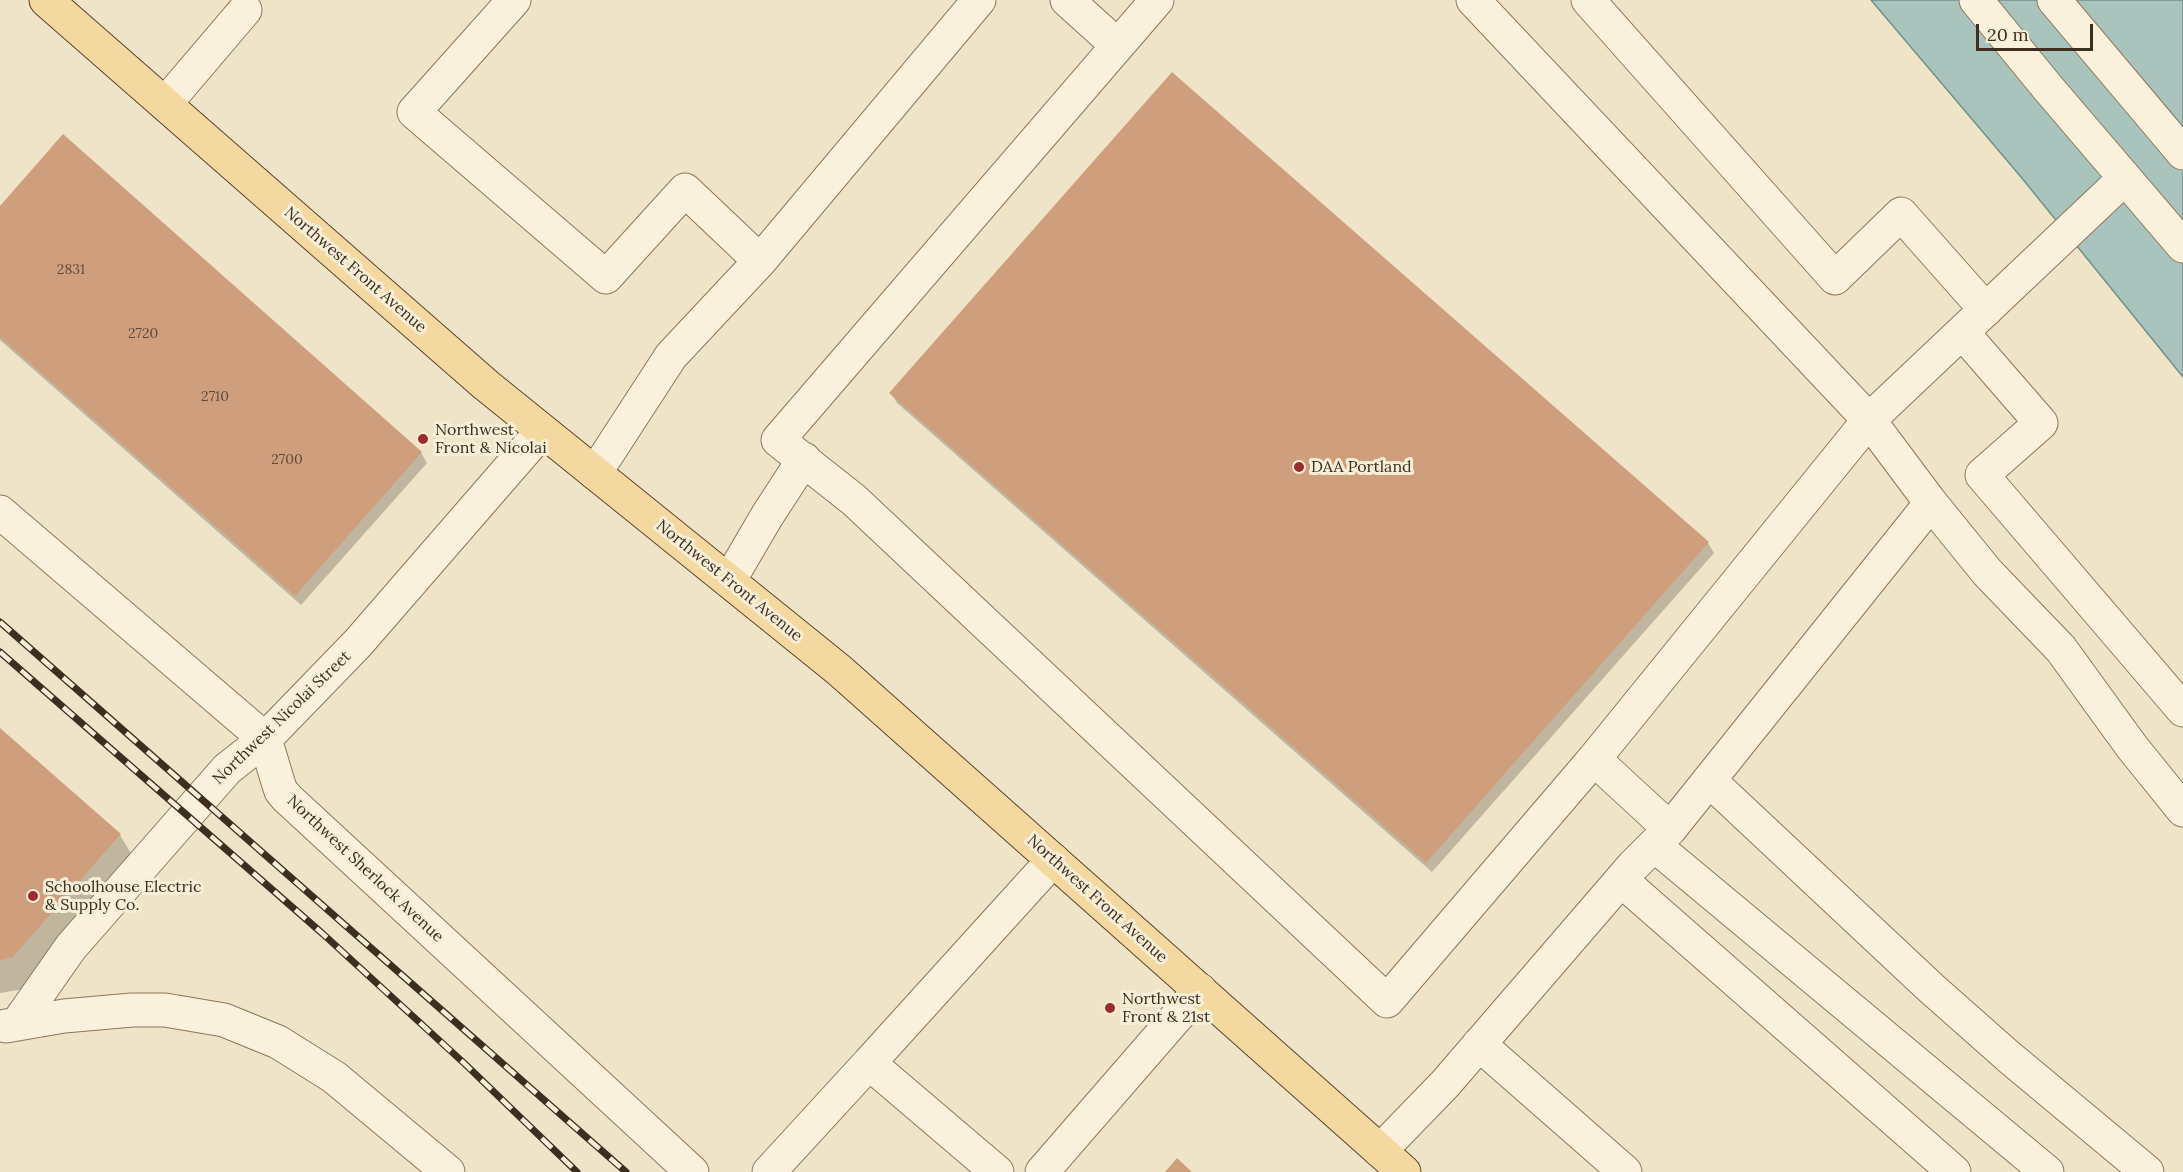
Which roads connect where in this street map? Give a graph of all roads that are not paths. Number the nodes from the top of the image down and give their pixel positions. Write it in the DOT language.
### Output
graph roads {
  1 [pos="45,0"];
  2 [pos="514,0"];
  3 [pos="979,0"];
  4 [pos="1067,0"];
  5 [pos="1157,0"];
  6 [pos="1473,0"];
  7 [pos="1588,0"];
  8 [pos="1976,0"];
  9 [pos="2054,0"];
  10 [pos="245,10"];
  11 [pos="1118,45"];
  12 [pos="165,104"];
  13 [pos="2183,153"];
  14 [pos="2126,178"];
  15 [pos="2183,246"];
  16 [pos="760,261"];
  17 [pos="1986,310"];
  18 [pos="1962,332"];
  19 [pos="1869,420"];
  20 [pos="543,431"];
  21 [pos="804,459"];
  22 [pos="595,473"];
  23 [pos="1931,503"];
  24 [pos="0,512"];
  25 [pos="729,581"];
  26 [pos="2183,710"];
  27 [pos="265,739"];
  28 [pos="1593,759"];
  29 [pos="1709,780"];
  30 [pos="2183,810"];
  31 [pos="1662,837"];
  32 [pos="1053,860"];
  33 [pos="1621,880"];
  34 [pos="1200,990"];
  35 [pos="8,1026"];
  36 [pos="1479,1044"];
  37 [pos="869,1063"];
  38 [pos="1392,1162"];
  39 [pos="448,1172"];
  40 [pos="692,1172"];
  41 [pos="769,1172"];
  42 [pos="997,1172"];
  43 [pos="1042,1172"];
  44 [pos="1625,1172"];
  45 [pos="1954,1172"];
  46 [pos="2047,1172"];
  47 [pos="2147,1172"];
  1 -- 12 [label="main road, Northwest Front Avenue"];
  2 -- 16 [label="street"];
  3 -- 16 [label="street"];
  4 -- 11 [label="street"];
  5 -- 11 [label="street"];
  6 -- 19 [label="street"];
  7 -- 17 [label="street"];
  8 -- 14 [label="street"];
  9 -- 13 [label="street"];
  10 -- 12 [label="street"];
  11 -- 21 [label="street"];
  12 -- 20 [label="main road, Northwest Front Avenue"];
  14 -- 15 [label="street"];
  14 -- 17 [label="street"];
  16 -- 22 [label="street"];
  17 -- 18 [label="street"];
  18 -- 19 [label="street"];
  18 -- 26 [label="street"];
  19 -- 23 [label="street"];
  19 -- 28 [label="street"];
  20 -- 22 [label="main road, Northwest Front Avenue"];
  20 -- 27 [label="street, Northwest Nicolai Street"];
  21 -- 25 [label="street"];
  21 -- 28 [label="street"];
  22 -- 25 [label="main road, Northwest Front Avenue"];
  23 -- 29 [label="street"];
  23 -- 30 [label="street"];
  24 -- 27 [label="street"];
  25 -- 32 [label="main road, Northwest Front Avenue"];
  27 -- 35 [label="street, Northwest Nicolai Street"];
  27 -- 40 [label="street, Northwest Sherlock Avenue"];
  28 -- 31 [label="street"];
  29 -- 31 [label="street"];
  29 -- 47 [label="street"];
  31 -- 33 [label="street"];
  31 -- 46 [label="street"];
  32 -- 34 [label="main road, Northwest Front Avenue"];
  32 -- 37 [label="street"];
  33 -- 36 [label="street"];
  33 -- 45 [label="street"];
  34 -- 38 [label="main road, Northwest Front Avenue"];
  34 -- 43 [label="street"];
  35 -- 39 [label="street"];
  36 -- 38 [label="street"];
  36 -- 44 [label="street"];
  37 -- 41 [label="street"];
  37 -- 42 [label="street"];
}
